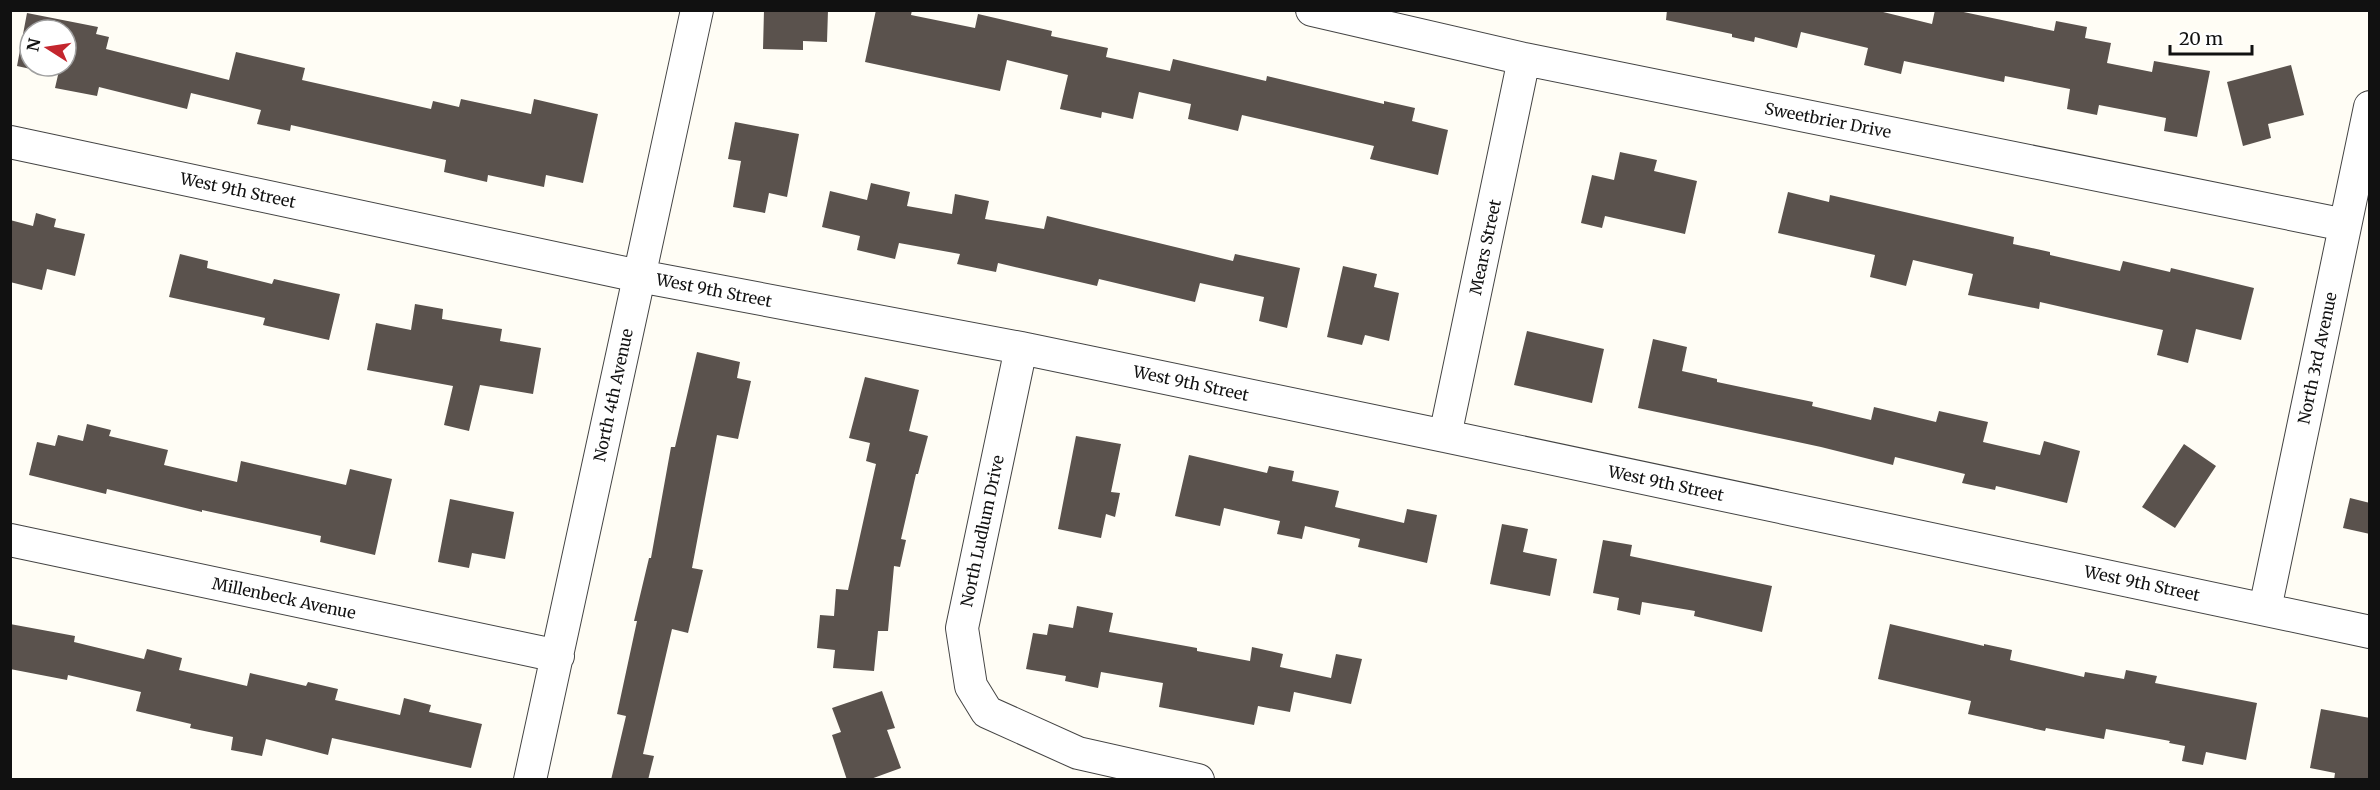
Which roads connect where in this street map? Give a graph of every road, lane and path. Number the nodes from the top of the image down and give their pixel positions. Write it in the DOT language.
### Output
graph roads {
  1 [pos="697,10"];
  2 [pos="1312,10"];
  3 [pos="1524,59"];
  4 [pos="2370,107"];
  5 [pos="10,142"];
  6 [pos="2345,225"];
  7 [pos="639,276"];
  8 [pos="1021,348"];
  9 [pos="1445,436"];
  10 [pos="10,540"];
  11 [pos="2265,609"];
  12 [pos="2370,632"];
  13 [pos="558,656"];
  14 [pos="530,780"];
  15 [pos="1198,780"];
  1 -- 7 [label="street, North 4th Avenue"];
  2 -- 3 [label="street, Sweetbrier Drive"];
  3 -- 6 [label="street, Sweetbrier Drive"];
  3 -- 9 [label="street, Mears Street"];
  4 -- 6 [label="street, North 3rd Avenue"];
  5 -- 7 [label="street, West 9th Street"];
  6 -- 11 [label="street, North 3rd Avenue"];
  7 -- 8 [label="street, West 9th Street"];
  7 -- 13 [label="street, North 4th Avenue"];
  8 -- 9 [label="street, West 9th Street"];
  8 -- 15 [label="street, North Ludlum Drive"];
  9 -- 11 [label="street, West 9th Street"];
  10 -- 13 [label="street, Millenbeck Avenue"];
  11 -- 12 [label="street, West 9th Street"];
  13 -- 14 [label="street, North 4th Avenue"];
}
